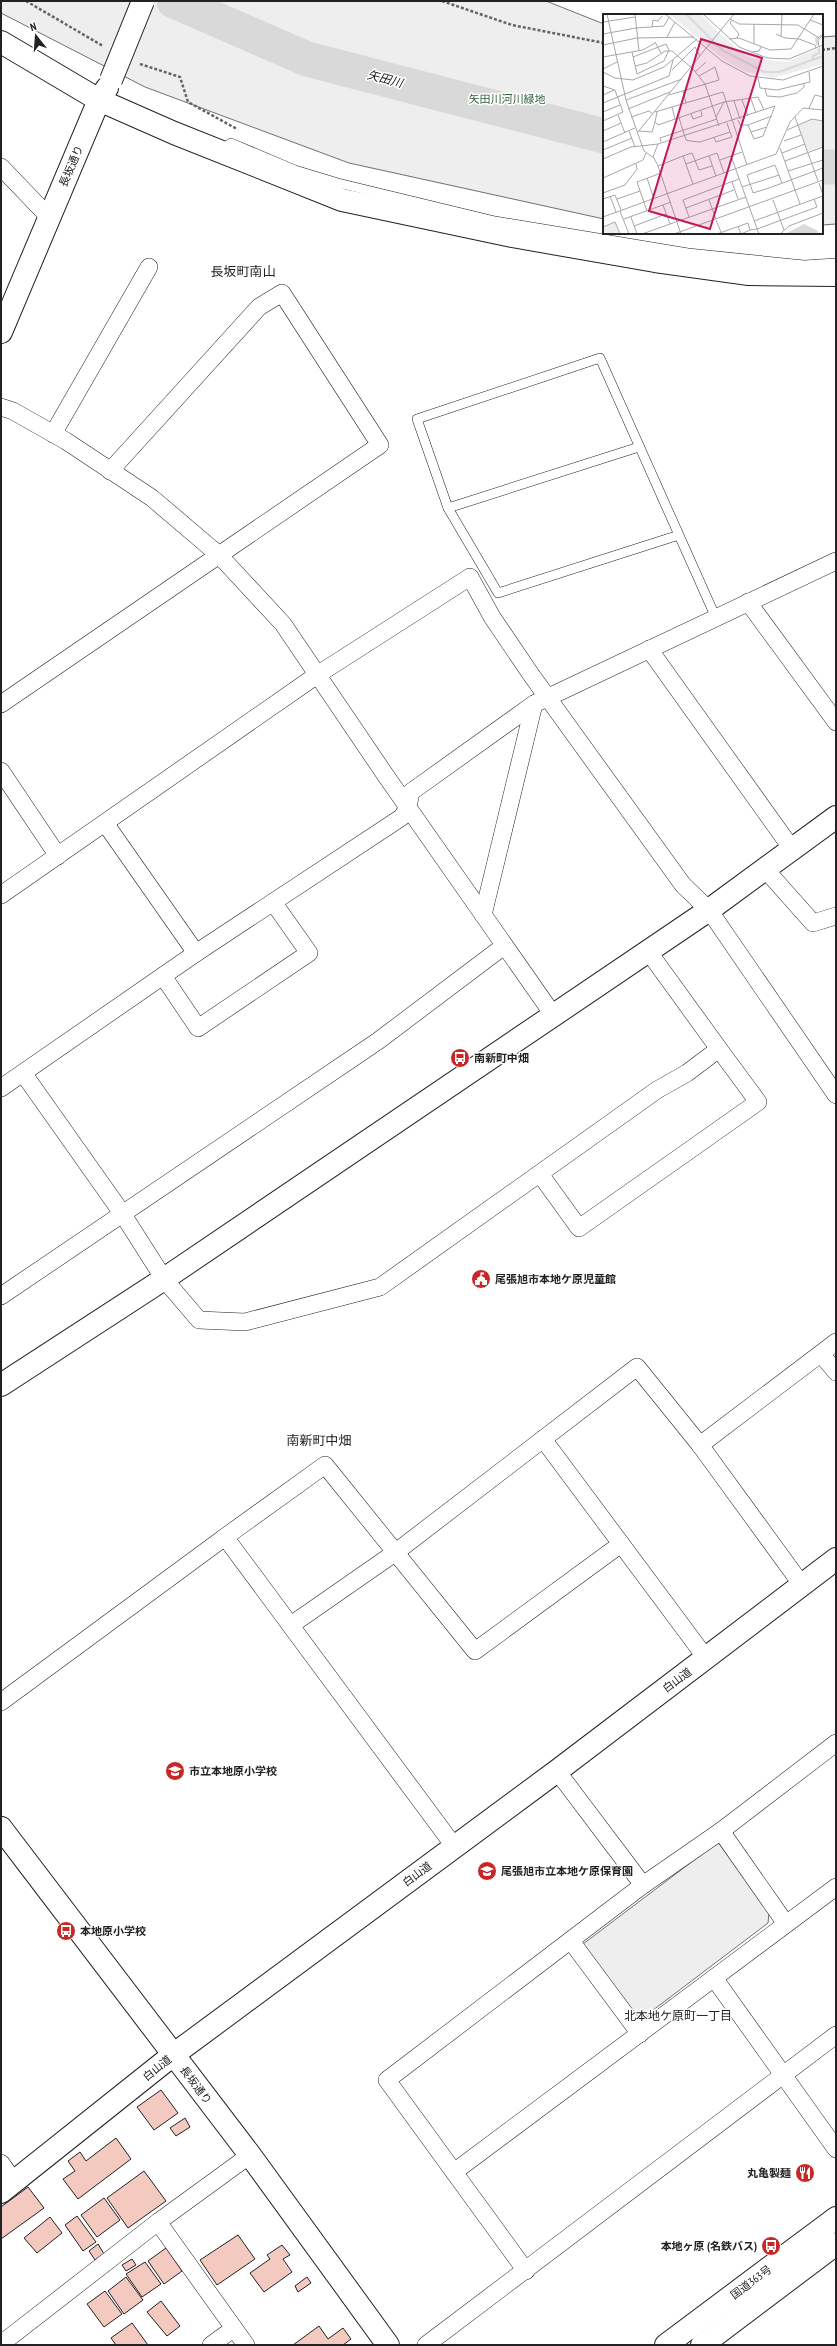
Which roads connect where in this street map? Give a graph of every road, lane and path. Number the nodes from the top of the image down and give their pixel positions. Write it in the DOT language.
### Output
graph roads {
  1 [pos="26,1"];
  2 [pos="143,1"];
  3 [pos="442,1"];
  4 [pos="1,42"];
  5 [pos="603,43"];
  6 [pos="104,46"];
  7 [pos="836,48"];
  8 [pos="823,50"];
  9 [pos="138,64"];
  10 [pos="99,100"];
  11 [pos="242,132"];
  12 [pos="220,151"];
  13 [pos="1,167"];
  14 [pos="49,217"];
  15 [pos="836,263"];
  16 [pos="149,267"];
  17 [pos="836,275"];
  18 [pos="1,332"];
  19 [pos="1,407"];
  20 [pos="53,434"];
  21 [pos="639,447"];
  22 [pos="110,470"];
  23 [pos="448,508"];
  24 [pos="679,535"];
  25 [pos="219,555"];
  26 [pos="836,560"];
  27 [pos="481,581"];
  28 [pos="748,602"];
  29 [pos="716,618"];
  30 [pos="649,649"];
  31 [pos="317,675"];
  32 [pos="542,701"];
  33 [pos="1,704"];
  34 [pos="836,722"];
  35 [pos="1,771"];
  36 [pos="408,807"];
  37 [pos="836,816"];
  38 [pos="105,823"];
  39 [pos="792,849"];
  40 [pos="58,856"];
  41 [pos="765,869"];
  42 [pos="1,895"];
  43 [pos="273,902"];
  44 [pos="709,910"];
  45 [pos="483,915"];
  46 [pos="836,916"];
  47 [pos="504,946"];
  48 [pos="648,951"];
  49 [pos="196,953"];
  50 [pos="164,976"];
  51 [pos="554,1016"];
  52 [pos="719,1049"];
  53 [pos="23,1073"];
  54 [pos="1,1088"];
  55 [pos="836,1095"];
  56 [pos="540,1174"];
  57 [pos="122,1213"];
  58 [pos="164,1279"];
  59 [pos="1,1296"];
  60 [pos="836,1342"];
  61 [pos="821,1354"];
  62 [pos="836,1372"];
  63 [pos="1,1385"];
  64 [pos="543,1439"];
  65 [pos="700,1445"];
  66 [pos="225,1537"];
  67 [pos="621,1544"];
  68 [pos="396,1552"];
  69 [pos="836,1559"];
  70 [pos="802,1585"];
  71 [pos="291,1625"];
  72 [pos="706,1658"];
  73 [pos="1,1702"];
  74 [pos="836,1743"];
  75 [pos="557,1771"];
  76 [pos="721,1831"];
  77 [pos="2,1832"];
  78 [pos="454,1846"];
  79 [pos="643,1885"];
  80 [pos="836,1887"];
  81 [pos="786,1924"];
  82 [pos="571,1941"];
  83 [pos="714,1978"];
  84 [pos="640,2034"];
  85 [pos="836,2036"];
  86 [pos="173,2055"];
  87 [pos="784,2074"];
  88 [pos="836,2149"];
  89 [pos="250,2155"];
  90 [pos="1,2162"];
  91 [pos="454,2172"];
  92 [pos="8,2188"];
  93 [pos="836,2218"];
  94 [pos="158,2222"];
  95 [pos="836,2244"];
  96 [pos="526,2271"];
  97 [pos="233,2329"];
  98 [pos="1,2344"];
  99 [pos="211,2345"];
  100 [pos="246,2345"];
  101 [pos="388,2345"];
  102 [pos="426,2345"];
  103 [pos="666,2345"];
  104 [pos="702,2345"];
  1 -- 6 [label="path"];
  2 -- 10 [label="main road, 長坂通り, bridge"];
  3 -- 5 [label="path"];
  4 -- 10 [label="main road"];
  7 -- 8 [label="path"];
  9 -- 11 [label="path"];
  10 -- 12 [label="main road"];
  10 -- 14 [label="main road, 長坂通り"];
  12 -- 15 [label="lane"];
  12 -- 17 [label="main road"];
  13 -- 14 [label="street"];
  14 -- 18 [label="main road, 長坂通り"];
  16 -- 20 [label="street"];
  19 -- 20 [label="street"];
  20 -- 22 [label="street"];
  21 -- 23 [label="lane"];
  21 -- 23 [label="lane"];
  21 -- 24 [label="lane"];
  22 -- 25 [label="street"];
  22 -- 25 [label="street"];
  23 -- 27 [label="lane"];
  24 -- 27 [label="lane"];
  24 -- 29 [label="lane"];
  25 -- 31 [label="street"];
  25 -- 33 [label="street"];
  26 -- 28 [label="street"];
  27 -- 31 [label="street"];
  27 -- 32 [label="street"];
  28 -- 29 [label="street"];
  28 -- 34 [label="street"];
  29 -- 30 [label="street"];
  30 -- 32 [label="street"];
  30 -- 39 [label="street"];
  31 -- 36 [label="street"];
  31 -- 38 [label="street"];
  32 -- 36 [label="street"];
  32 -- 44 [label="street"];
  32 -- 45 [label="street"];
  35 -- 40 [label="street"];
  36 -- 43 [label="street"];
  36 -- 45 [label="street"];
  37 -- 39 [label="main road"];
  38 -- 40 [label="street"];
  38 -- 49 [label="street"];
  39 -- 41 [label="main road"];
  40 -- 42 [label="street"];
  41 -- 44 [label="main road"];
  41 -- 46 [label="street"];
  43 -- 49 [label="street"];
  43 -- 50 [label="street"];
  44 -- 48 [label="main road"];
  44 -- 55 [label="street"];
  45 -- 47 [label="street"];
  47 -- 51 [label="street"];
  47 -- 57 [label="street"];
  48 -- 51 [label="main road"];
  48 -- 52 [label="street"];
  49 -- 50 [label="street"];
  50 -- 53 [label="street"];
  51 -- 58 [label="main road"];
  52 -- 56 [label="street"];
  52 -- 56 [label="street"];
  53 -- 54 [label="street"];
  53 -- 57 [label="street"];
  56 -- 58 [label="street"];
  57 -- 58 [label="street"];
  57 -- 59 [label="street"];
  58 -- 63 [label="main road"];
  60 -- 61 [label="street"];
  61 -- 62 [label="street"];
  61 -- 65 [label="street"];
  64 -- 65 [label="street"];
  64 -- 67 [label="street"];
  64 -- 68 [label="street"];
  65 -- 70 [label="street"];
  66 -- 68 [label="street"];
  66 -- 71 [label="street"];
  66 -- 73 [label="street"];
  67 -- 68 [label="street"];
  67 -- 72 [label="street"];
  68 -- 71 [label="street"];
  69 -- 70 [label="main road, 白山道"];
  70 -- 72 [label="main road, 白山道"];
  71 -- 78 [label="street"];
  72 -- 75 [label="main road, 白山道"];
  74 -- 76 [label="street"];
  75 -- 78 [label="main road, 白山道"];
  75 -- 79 [label="street"];
  76 -- 79 [label="street"];
  76 -- 81 [label="street"];
  77 -- 86 [label="main road, 長坂通り"];
  78 -- 86 [label="main road, 白山道"];
  79 -- 82 [label="street"];
  80 -- 81 [label="street"];
  81 -- 83 [label="street"];
  82 -- 84 [label="street"];
  82 -- 91 [label="street"];
  83 -- 84 [label="street"];
  83 -- 87 [label="street"];
  84 -- 91 [label="street"];
  85 -- 87 [label="street"];
  86 -- 89 [label="main road, 長坂通り"];
  86 -- 92 [label="main road, 白山道"];
  87 -- 88 [label="street"];
  87 -- 96 [label="street"];
  89 -- 94 [label="street"];
  89 -- 101 [label="main road, 長坂通り"];
  90 -- 92 [label="street"];
  91 -- 96 [label="street"];
  93 -- 103 [label="main road, 国道363号"];
  94 -- 97 [label="street"];
  94 -- 98 [label="street"];
  95 -- 104 [label="main road, 国道363号"];
  96 -- 102 [label="street"];
  97 -- 99 [label="street"];
  97 -- 100 [label="street"];
}
